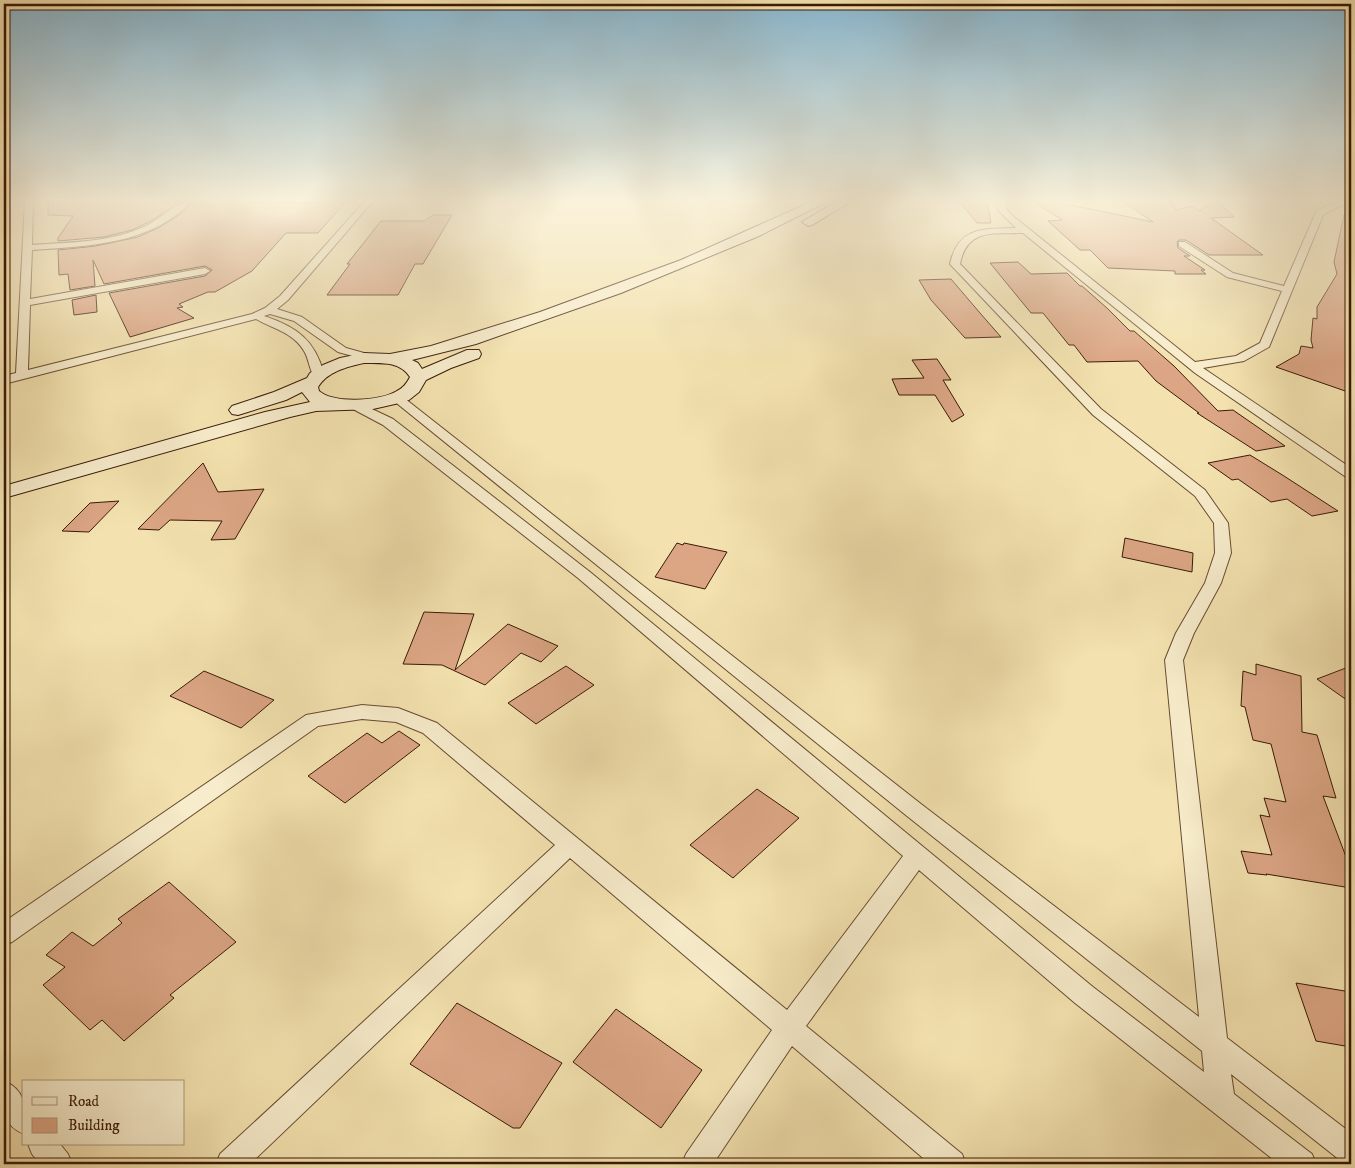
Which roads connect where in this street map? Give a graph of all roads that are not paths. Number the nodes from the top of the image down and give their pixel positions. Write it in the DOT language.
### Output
graph roads {
  1 [pos="28,256"];
  2 [pos="321,256"];
  3 [pos="705,256"];
  4 [pos="735,256"];
  5 [pos="956,256"];
  6 [pos="1057,256"];
  7 [pos="1200,256"];
  8 [pos="1302,256"];
  9 [pos="205,271"];
  10 [pos="1288,290"];
  11 [pos="25,303"];
  12 [pos="269,310"];
  13 [pos="256,316"];
  14 [pos="379,358"];
  15 [pos="1193,366"];
  16 [pos="22,376"];
  17 [pos="419,376"];
  18 [pos="314,378"];
  19 [pos="4,380"];
  20 [pos="395,397"];
  21 [pos="333,404"];
  22 [pos="355,405"];
  23 [pos="1351,474"];
  24 [pos="4,475"];
  25 [pos="4,492"];
  26 [pos="570,845"];
  27 [pos="918,856"];
  28 [pos="4,935"];
  29 [pos="789,1028"];
  30 [pos="1214,1044"];
  31 [pos="4,1094"];
  32 [pos="1221,1102"];
  33 [pos="22,1117"];
  34 [pos="44,1146"];
  35 [pos="1351,1151"];
  36 [pos="58,1164"];
  37 [pos="230,1164"];
  38 [pos="696,1164"];
  39 [pos="952,1164"];
  40 [pos="1302,1164"];
  1 -- 11 [label="street"];
  2 -- 12 [label="street"];
  3 -- 14 [label="main road"];
  4 -- 17 [label="main road"];
  5 -- 30 [label="street"];
  6 -- 15 [label="street"];
  7 -- 10 [label="street"];
  8 -- 10 [label="street"];
  9 -- 11 [label="street"];
  10 -- 15 [label="street"];
  11 -- 16 [label="street"];
  12 -- 13 [label="street"];
  12 -- 14 [label="street"];
  13 -- 16 [label="street"];
  13 -- 18 [label="street"];
  14 -- 17 [label="main road"];
  14 -- 18 [label="main road"];
  15 -- 23 [label="street"];
  16 -- 19 [label="street"];
  17 -- 20 [label="main road"];
  18 -- 21 [label="main road"];
  18 -- 24 [label="main road"];
  20 -- 22 [label="main road"];
  20 -- 30 [label="street"];
  21 -- 22 [label="main road"];
  21 -- 25 [label="main road"];
  22 -- 27 [label="street"];
  26 -- 28 [label="street"];
  26 -- 29 [label="street"];
  26 -- 37 [label="street"];
  27 -- 29 [label="street"];
  27 -- 32 [label="street"];
  29 -- 38 [label="street"];
  29 -- 39 [label="street"];
  30 -- 32 [label="street"];
  30 -- 35 [label="street"];
  31 -- 33 [label="street"];
  32 -- 40 [label="street"];
  34 -- 36 [label="street"];
}
